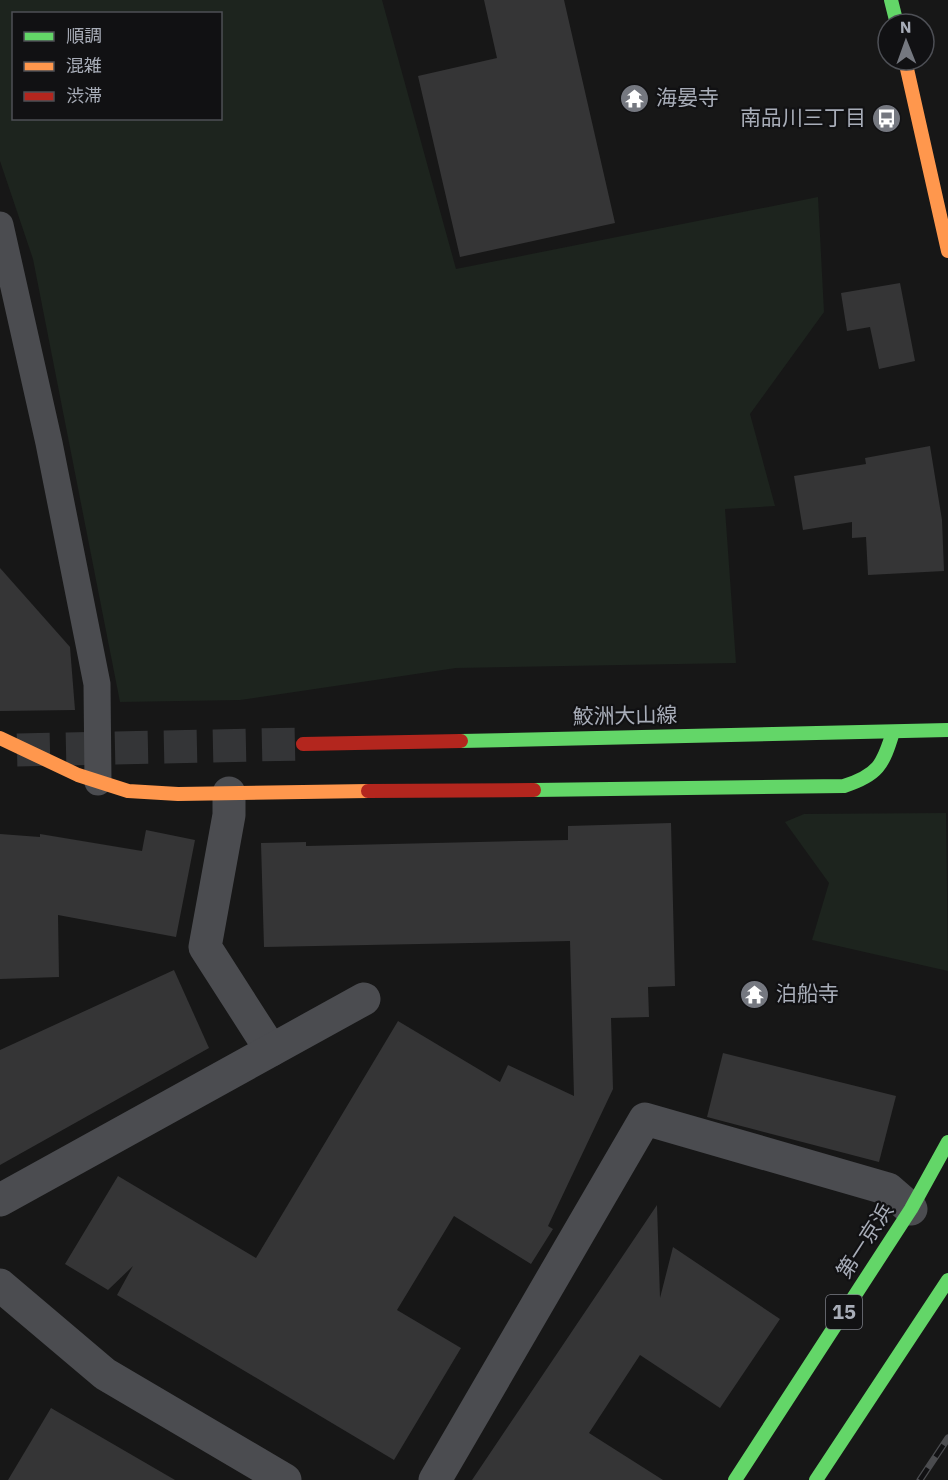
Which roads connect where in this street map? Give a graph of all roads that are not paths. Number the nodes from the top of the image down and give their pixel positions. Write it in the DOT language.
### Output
graph roads {
  1 [pos="908,72"];
  2 [pos="0,225"];
  3 [pos="948,251"];
  4 [pos="948,730"];
  5 [pos="893,732"];
  6 [pos="0,738"];
  7 [pos="303,744"];
  8 [pos="98,782"];
  9 [pos="229,793"];
  10 [pos="364,999"];
  11 [pos="271,1050"];
  12 [pos="948,1142"];
  13 [pos="0,1200"];
  14 [pos="911,1209"];
  15 [pos="948,1280"];
  16 [pos="0,1285"];
  17 [pos="285,1480"];
  18 [pos="435,1480"];
  19 [pos="735,1480"];
  20 [pos="816,1480"];
  1 -- 3 [label="main road"];
  2 -- 8 [label="lane"];
  4 -- 5 [label="main road, 鮫洲大山線"];
  5 -- 7 [label="main road, 鮫洲大山線"];
  5 -- 9 [label="main road"];
  6 -- 8 [label="main road"];
  8 -- 9 [label="main road"];
  9 -- 11 [label="street"];
  10 -- 11 [label="street"];
  11 -- 13 [label="street"];
  12 -- 14 [label="main road, 第一京浜 / 15"];
  14 -- 18 [label="street"];
  14 -- 19 [label="main road, 第一京浜 / 15"];
  15 -- 20 [label="main road"];
  16 -- 17 [label="street"];
}
